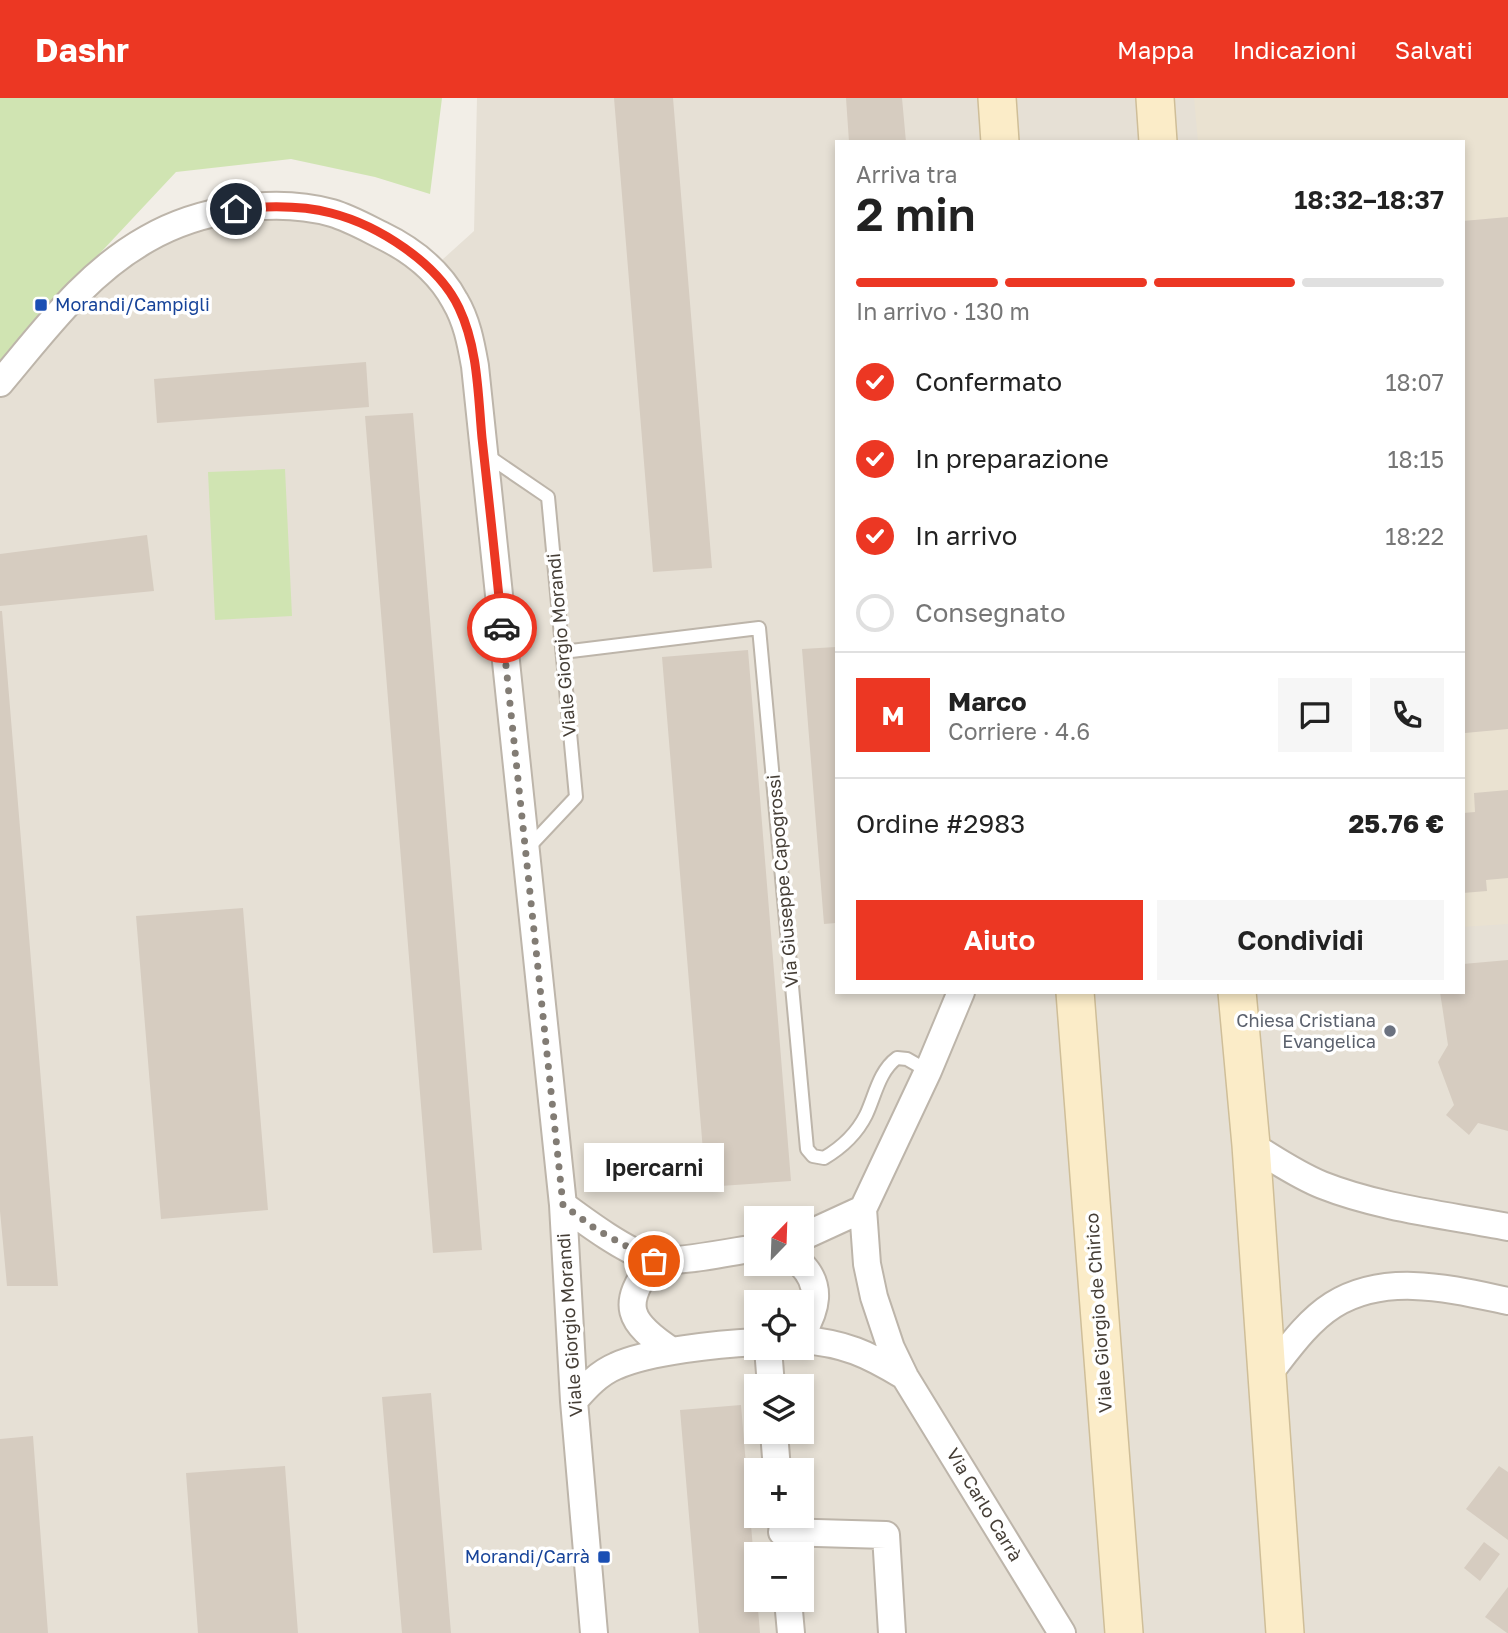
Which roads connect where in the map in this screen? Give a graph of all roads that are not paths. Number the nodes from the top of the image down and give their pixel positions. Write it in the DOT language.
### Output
graph roads {
  1 [pos="997,98"];
  2 [pos="1155,98"];
  3 [pos="1000,140"];
  4 [pos="1158,140"];
  5 [pos="0,383"];
  6 [pos="484,453"];
  7 [pos="562,652"];
  8 [pos="526,851"];
  9 [pos="960,994"];
  10 [pos="1074,994"];
  11 [pos="1237,994"];
  12 [pos="928,1071"];
  13 [pos="1251,1145"];
  14 [pos="563,1205"];
  15 [pos="863,1209"];
  16 [pos="1508,1227"];
  17 [pos="814,1231"];
  18 [pos="744,1250"];
  19 [pos="654,1261"];
  20 [pos="811,1276"];
  21 [pos="1508,1301"];
  22 [pos="814,1308"];
  23 [pos="814,1342"];
  24 [pos="744,1343"];
  25 [pos="672,1351"];
  26 [pos="905,1377"];
  27 [pos="1266,1377"];
  28 [pos="575,1401"];
  29 [pos="782,1534"];
  30 [pos="789,1612"];
  31 [pos="594,1633"];
  32 [pos="791,1633"];
  33 [pos="892,1633"];
  34 [pos="1062,1633"];
  35 [pos="1124,1633"];
  36 [pos="1285,1633"];
  1 -- 3 [label="street"];
  2 -- 4 [label="street"];
  5 -- 6 [label="street, Viale Giorgio Morandi"];
  6 -- 7 [label="lane, Viale Giorgio Morandi"];
  6 -- 8 [label="street, Viale Giorgio Morandi"];
  7 -- 8 [label="lane, Viale Giorgio Morandi"];
  7 -- 12 [label="lane, Via Giuseppe Capogrossi"];
  8 -- 14 [label="street, Viale Giorgio Morandi"];
  9 -- 12 [label="street"];
  10 -- 35 [label="street, Viale Giorgio de Chirico"];
  11 -- 13 [label="street"];
  12 -- 15 [label="street"];
  13 -- 16 [label="street"];
  13 -- 27 [label="street"];
  14 -- 19 [label="street"];
  14 -- 28 [label="street, Viale Giorgio Morandi"];
  15 -- 17 [label="street"];
  15 -- 26 [label="street, Via Carlo Carrà"];
  18 -- 19 [label="street"];
  19 -- 25 [label="street"];
  20 -- 22 [label="street"];
  21 -- 27 [label="street"];
  23 -- 26 [label="street, Via Carlo Carrà"];
  24 -- 25 [label="street"];
  25 -- 28 [label="street"];
  26 -- 34 [label="street, Via Carlo Carrà"];
  27 -- 36 [label="street"];
  28 -- 31 [label="street, Viale Giorgio Morandi"];
  29 -- 33 [label="street"];
  30 -- 32 [label="street"];
}
